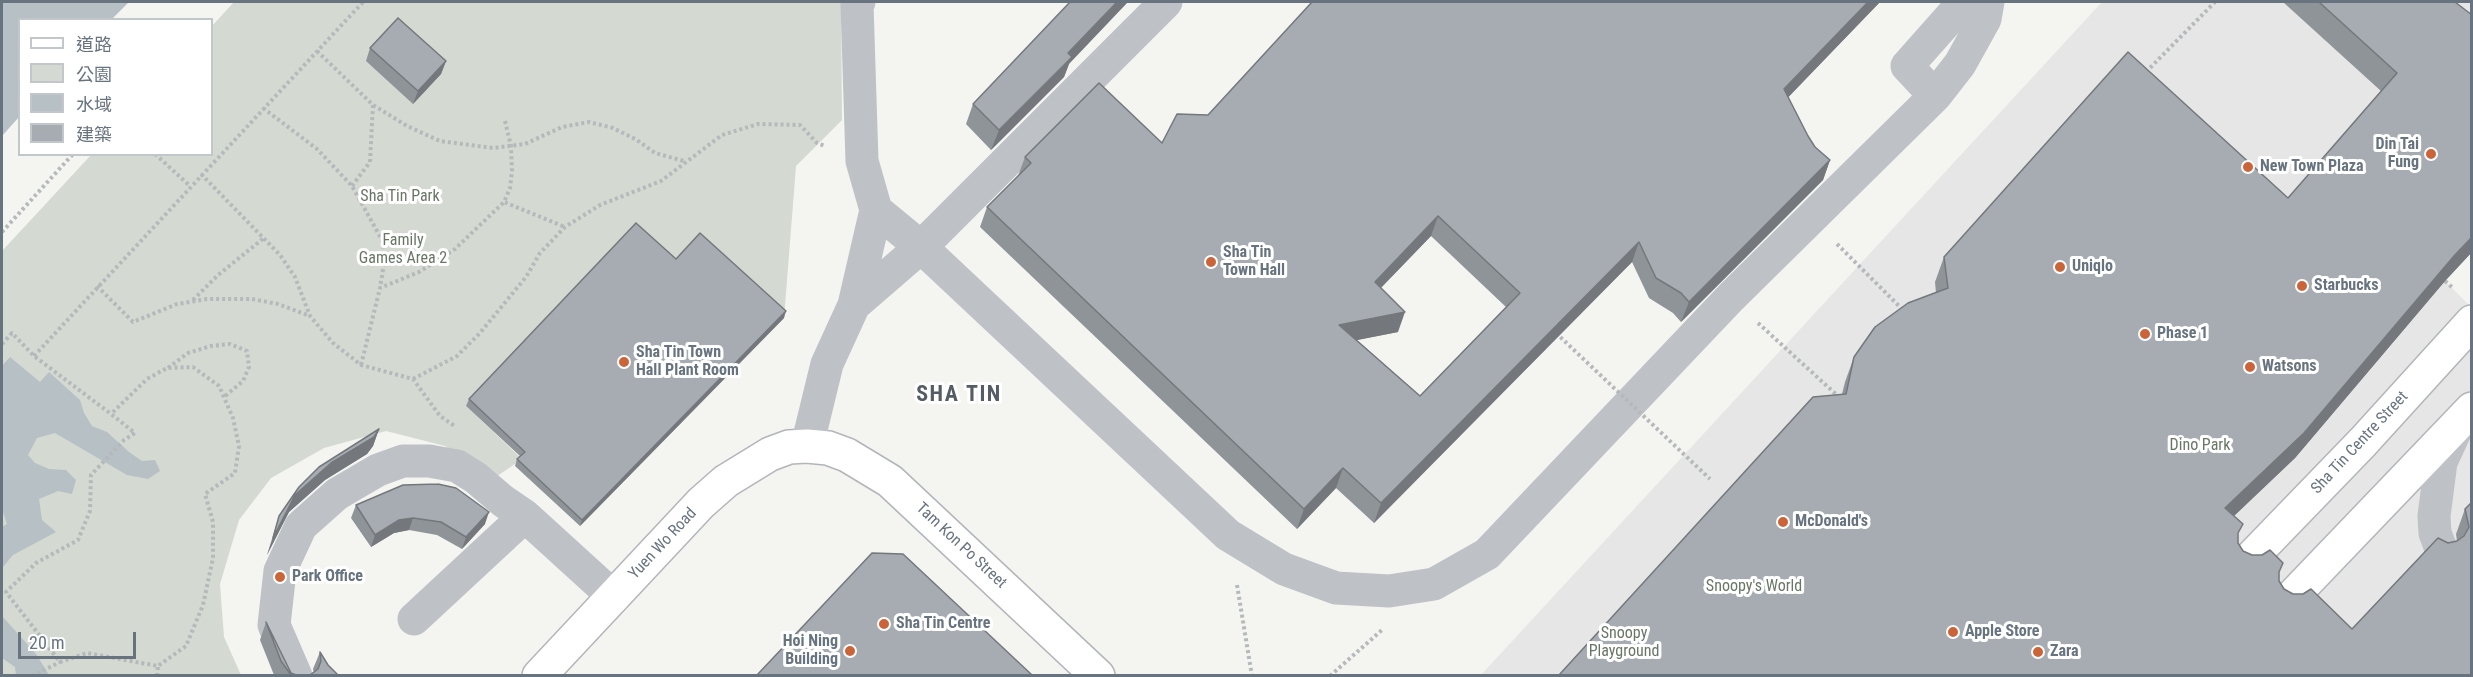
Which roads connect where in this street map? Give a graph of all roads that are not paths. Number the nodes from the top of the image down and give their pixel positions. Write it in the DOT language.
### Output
graph roads {
  1 [pos="860,2"];
  2 [pos="1166,2"];
  3 [pos="1959,2"];
  4 [pos="1988,2"];
  5 [pos="1935,96"];
  6 [pos="876,210"];
  7 [pos="921,247"];
  8 [pos="855,305"];
  9 [pos="2472,322"];
  10 [pos="2466,415"];
  11 [pos="807,446"];
  12 [pos="525,516"];
  13 [pos="2441,549"];
  14 [pos="2247,562"];
  15 [pos="614,597"];
  16 [pos="2288,601"];
  17 [pos="414,619"];
  18 [pos="562,661"];
  19 [pos="296,675"];
  20 [pos="539,675"];
  21 [pos="1098,675"];
  1 -- 6 [label="street"];
  2 -- 7 [label="street"];
  3 -- 5 [label="street"];
  4 -- 5 [label="street"];
  5 -- 7 [label="street"];
  6 -- 7 [label="street"];
  6 -- 8 [label="street"];
  7 -- 8 [label="street"];
  8 -- 11 [label="street"];
  9 -- 14 [label="main road, Sha Tin Centre Street"];
  10 -- 13 [label="street"];
  10 -- 16 [label="main road"];
  11 -- 15 [label="main road, Yuen Wo Road"];
  11 -- 21 [label="main road, Tam Kon Po Street"];
  12 -- 15 [label="street"];
  12 -- 17 [label="street"];
  12 -- 19 [label="street"];
  15 -- 18 [label="main road, Yuen Wo Road"];
  18 -- 20 [label="main road, Yuen Wo Road"];
}
